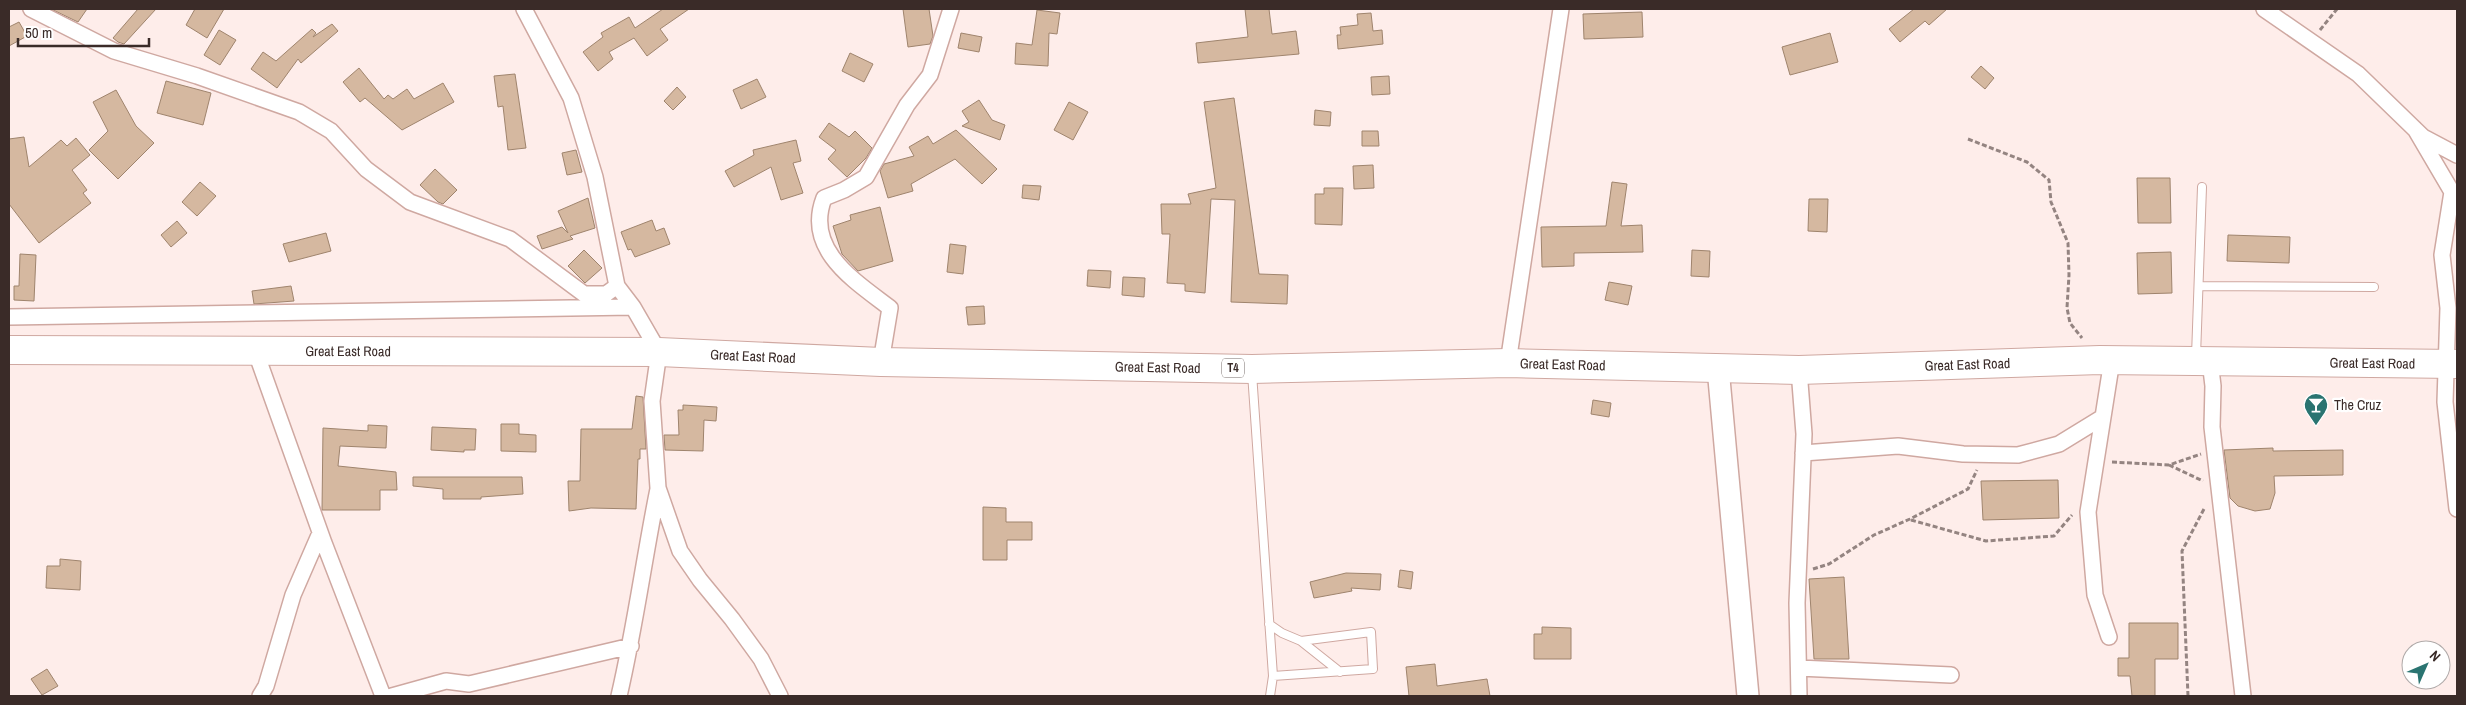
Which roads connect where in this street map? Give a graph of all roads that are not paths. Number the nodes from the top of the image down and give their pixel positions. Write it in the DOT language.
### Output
graph roads {
  1 [pos="31,9"];
  2 [pos="524,9"];
  3 [pos="951,9"];
  4 [pos="1561,9"];
  5 [pos="2264,9"];
  6 [pos="2415,129"];
  7 [pos="2457,155"];
  8 [pos="2202,187"];
  9 [pos="617,286"];
  10 [pos="2199,286"];
  11 [pos="2374,287"];
  12 [pos="633,307"];
  13 [pos="9,317"];
  14 [pos="9,350"];
  15 [pos="256,350"];
  16 [pos="659,352"];
  17 [pos="2106,360"];
  18 [pos="2203,361"];
  19 [pos="880,362"];
  20 [pos="1508,363"];
  21 [pos="2451,364"];
  22 [pos="1718,368"];
  23 [pos="1252,369"];
  24 [pos="1799,370"];
  25 [pos="2103,417"];
  26 [pos="1803,453"];
  27 [pos="658,488"];
  28 [pos="2457,509"];
  29 [pos="320,533"];
  30 [pos="1268,624"];
  31 [pos="2109,637"];
  32 [pos="1300,641"];
  33 [pos="631,646"];
  34 [pos="1798,668"];
  35 [pos="1340,672"];
  36 [pos="1273,676"];
  37 [pos="1951,676"];
  38 [pos="260,696"];
  39 [pos="383,696"];
  40 [pos="392,696"];
  41 [pos="619,696"];
  42 [pos="780,696"];
  43 [pos="1270,696"];
  44 [pos="1748,696"];
  45 [pos="1799,696"];
  46 [pos="2242,696"];
  1 -- 9 [label="street"];
  2 -- 9 [label="street"];
  3 -- 19 [label="street"];
  4 -- 20 [label="street"];
  5 -- 6 [label="street"];
  6 -- 7 [label="street"];
  6 -- 21 [label="street"];
  8 -- 10 [label="lane"];
  9 -- 12 [label="street"];
  10 -- 11 [label="lane"];
  10 -- 18 [label="lane"];
  12 -- 13 [label="street"];
  12 -- 16 [label="street"];
  14 -- 15 [label="highway, Great East Road / T4"];
  15 -- 16 [label="highway, Great East Road / T4"];
  15 -- 29 [label="street"];
  16 -- 19 [label="highway, Great East Road / T4"];
  16 -- 27 [label="street"];
  17 -- 18 [label="highway, Great East Road / T4"];
  17 -- 24 [label="highway, Great East Road / T4"];
  17 -- 25 [label="street"];
  18 -- 21 [label="highway, Great East Road / T4"];
  18 -- 46 [label="street"];
  19 -- 23 [label="highway, Great East Road / T4"];
  20 -- 22 [label="highway, Great East Road / T4"];
  20 -- 23 [label="highway, Great East Road / T4"];
  21 -- 28 [label="street"];
  22 -- 24 [label="highway, Great East Road / T4"];
  22 -- 44 [label="main road"];
  23 -- 30 [label="lane"];
  24 -- 26 [label="street"];
  25 -- 26 [label="street"];
  25 -- 31 [label="street"];
  26 -- 34 [label="street"];
  27 -- 33 [label="street"];
  27 -- 42 [label="street"];
  29 -- 38 [label="street"];
  29 -- 39 [label="street"];
  30 -- 32 [label="lane"];
  30 -- 36 [label="lane"];
  32 -- 35 [label="lane"];
  32 -- 35 [label="lane"];
  33 -- 40 [label="street"];
  33 -- 41 [label="street"];
  34 -- 37 [label="street"];
  34 -- 45 [label="street"];
  35 -- 36 [label="lane"];
  36 -- 43 [label="lane"];
}
